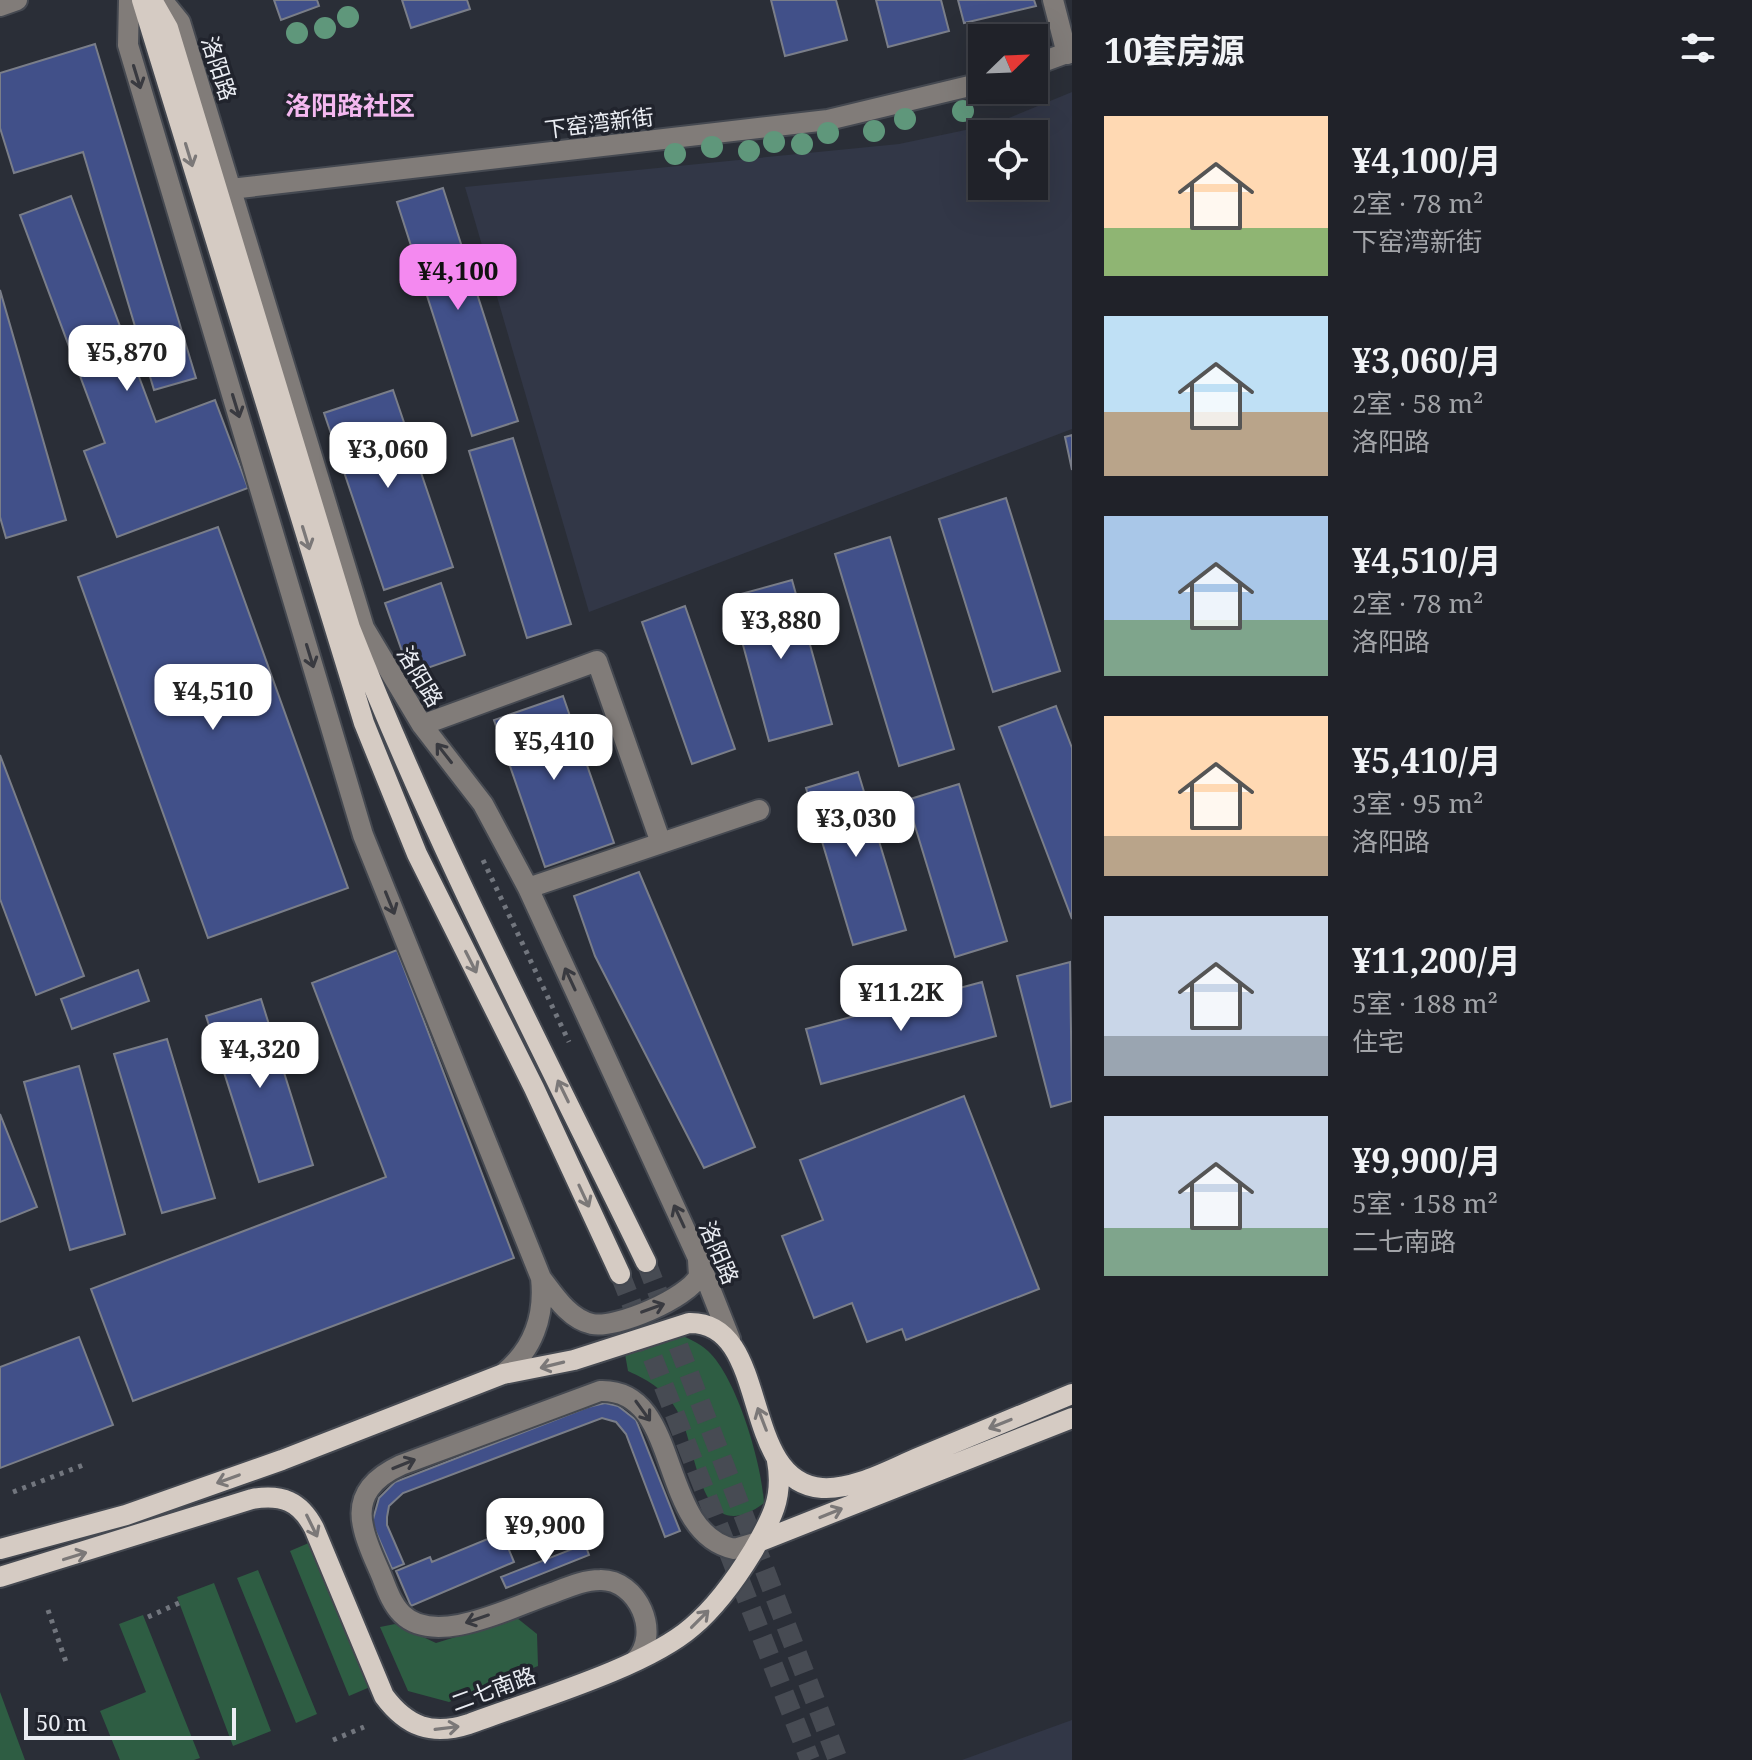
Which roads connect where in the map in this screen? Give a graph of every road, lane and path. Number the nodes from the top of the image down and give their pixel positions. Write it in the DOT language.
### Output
graph roads {
  1 [pos="17,0"];
  2 [pos="129,0"];
  3 [pos="142,0"];
  4 [pos="152,0"];
  5 [pos="162,0"];
  6 [pos="1053,0"];
  7 [pos="0,6"];
  8 [pos="1069,52"];
  9 [pos="1048,60"];
  10 [pos="968,86"];
  11 [pos="226,190"];
  12 [pos="422,725"];
  13 [pos="759,810"];
  14 [pos="661,843"];
  15 [pos="528,888"];
  16 [pos="698,1258"];
  17 [pos="646,1262"];
  18 [pos="620,1274"];
  19 [pos="541,1278"];
  20 [pos="730,1339"];
  21 [pos="503,1374"];
  22 [pos="1072,1394"];
  23 [pos="1072,1418"];
  24 [pos="777,1458"];
  25 [pos="86,1464"];
  26 [pos="13,1492"];
  27 [pos="758,1542"];
  28 [pos="0,1549"];
  29 [pos="0,1577"];
  30 [pos="179,1603"];
  31 [pos="48,1610"];
  32 [pos="148,1617"];
  33 [pos="635,1661"];
  34 [pos="66,1662"];
  35 [pos="364,1727"];
  36 [pos="333,1740"];
  1 -- 7 [label="street"];
  2 -- 19 [label="street, one-way"];
  3 -- 18 [label="main road, one-way"];
  4 -- 11 [label="main road, 洛阳路"];
  5 -- 11 [label="street, 洛阳路"];
  6 -- 8 [label="street"];
  8 -- 9 [label="street"];
  10 -- 11 [label="street, 下窑湾新街"];
  11 -- 12 [label="street, 洛阳路"];
  17 -- 11 [label="main road, 洛阳路, one-way"];
  12 -- 14 [label="street"];
  15 -- 12 [label="street, 洛阳路, one-way"];
  13 -- 14 [label="street"];
  14 -- 15 [label="street"];
  16 -- 15 [label="street, 洛阳路, one-way"];
  19 -- 16 [label="street, one-way"];
  16 -- 20 [label="street, 洛阳路"];
  19 -- 21 [label="street"];
  20 -- 21 [label="main road, one-way"];
  24 -- 20 [label="main road, one-way"];
  21 -- 28 [label="main road, one-way"];
  22 -- 24 [label="main road, one-way"];
  27 -- 23 [label="main road, one-way"];
  24 -- 27 [label="main road, 二七南路"];
  25 -- 26 [label="path"];
  33 -- 27 [label="main road, 二七南路, one-way"];
  33 -- 27 [label="street, one-way"];
  29 -- 33 [label="main road, 二七南路, one-way"];
  30 -- 32 [label="path"];
  31 -- 34 [label="path"];
  35 -- 36 [label="path"];
}
